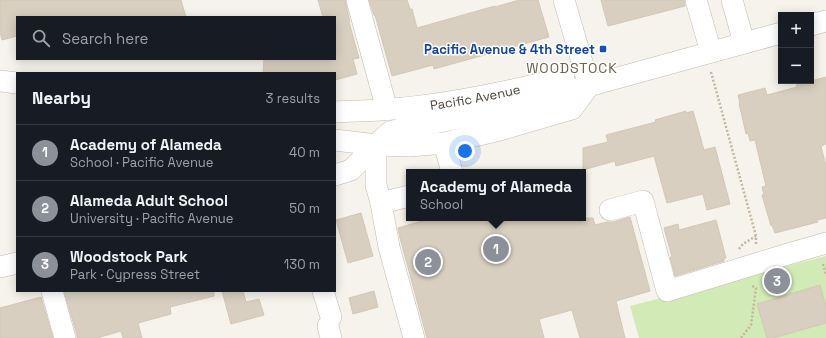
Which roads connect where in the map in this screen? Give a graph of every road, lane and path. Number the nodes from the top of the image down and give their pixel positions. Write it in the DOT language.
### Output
graph roads {
  1 [pos="357,0"];
  2 [pos="564,0"];
  3 [pos="696,0"];
  4 [pos="732,0"];
  5 [pos="826,21"];
  6 [pos="814,24"];
  7 [pos="778,34"];
  8 [pos="744,43"];
  9 [pos="708,53"];
  10 [pos="0,81"];
  11 [pos="16,83"];
  12 [pos="588,86"];
  13 [pos="384,110"];
  14 [pos="336,112"];
  15 [pos="336,140"];
  16 [pos="444,142"];
  17 [pos="376,145"];
  18 [pos="451,169"];
  19 [pos="336,175"];
  20 [pos="406,197"];
  21 [pos="381,203"];
  22 [pos="610,210"];
  23 [pos="826,243"];
  24 [pos="16,263"];
  25 [pos="0,267"];
  26 [pos="747,267"];
  27 [pos="52,292"];
  28 [pos="323,292"];
  29 [pos="330,327"];
  30 [pos="64,338"];
  31 [pos="414,338"];
  1 -- 13 [label="street"];
  2 -- 12 [label="street"];
  3 -- 9 [label="street"];
  4 -- 8 [label="street"];
  5 -- 6 [label="street"];
  7 -- 8 [label="street"];
  8 -- 9 [label="street"];
  9 -- 12 [label="street"];
  9 -- 26 [label="path"];
  10 -- 11 [label="street"];
  12 -- 13 [label="street, Pacific Avenue"];
  12 -- 16 [label="street"];
  12 -- 17 [label="street"];
  13 -- 14 [label="street, Pacific Avenue"];
  15 -- 17 [label="street"];
  16 -- 17 [label="street"];
  16 -- 18 [label="street"];
  17 -- 19 [label="street"];
  17 -- 21 [label="street"];
  20 -- 21 [label="street"];
  21 -- 31 [label="street"];
  22 -- 26 [label="street"];
  23 -- 26 [label="street"];
  24 -- 25 [label="street"];
  27 -- 30 [label="street"];
  28 -- 29 [label="street"];
}
